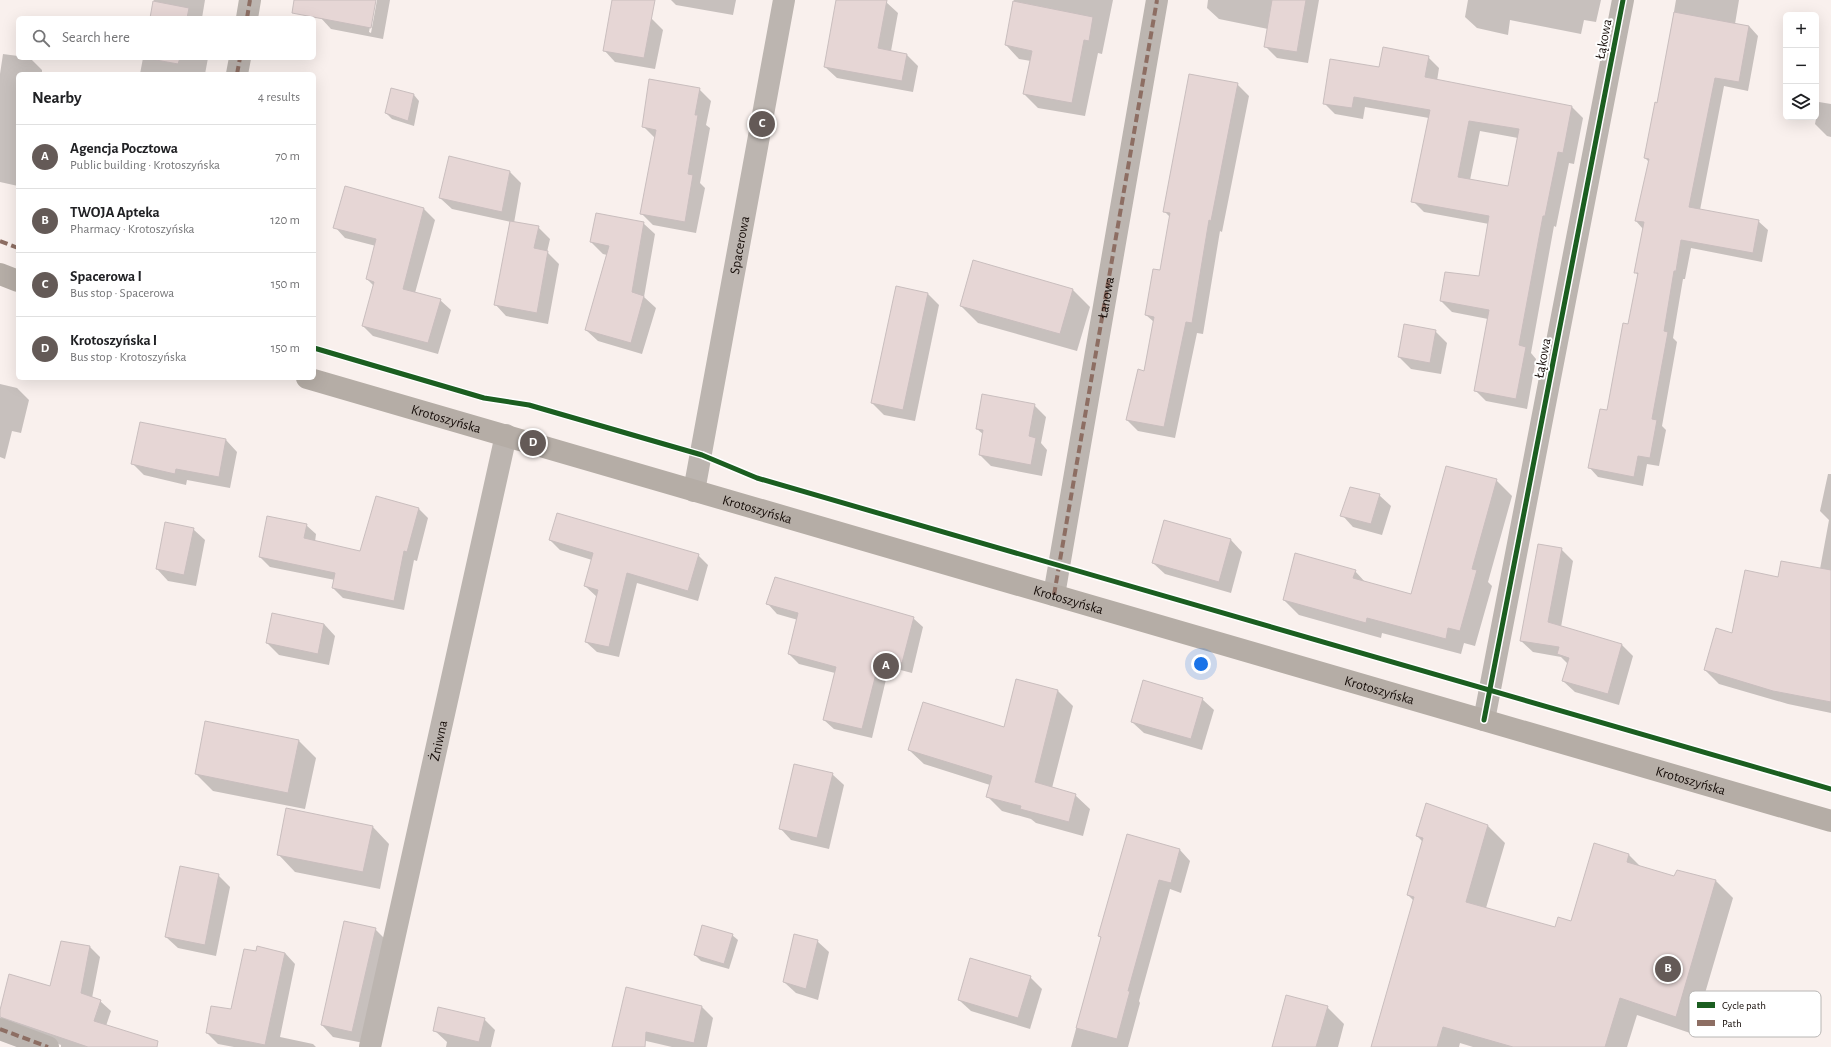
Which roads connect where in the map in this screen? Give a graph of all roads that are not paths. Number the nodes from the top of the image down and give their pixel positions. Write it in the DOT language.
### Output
graph roads {
  1 [pos="250,0"];
  2 [pos="784,0"];
  3 [pos="1158,0"];
  4 [pos="1622,0"];
  5 [pos="247,16"];
  6 [pos="240,60"];
  7 [pos="237,72"];
  8 [pos="0,274"];
  9 [pos="16,280"];
  10 [pos="314,380"];
  11 [pos="506,435"];
  12 [pos="694,491"];
  13 [pos="1054,595"];
  14 [pos="1484,720"];
  15 [pos="1831,821"];
  16 [pos="0,1029"];
  17 [pos="48,1047"];
  18 [pos="370,1047"];
  1 -- 5 [label="street"];
  2 -- 12 [label="street, Spacerowa"];
  3 -- 13 [label="street, Łanowa"];
  4 -- 14 [label="street, Łąkowa"];
  6 -- 7 [label="street"];
  8 -- 9 [label="main road"];
  10 -- 11 [label="main road, Krotoszyńska"];
  11 -- 12 [label="main road, Krotoszyńska"];
  11 -- 18 [label="street, Żniwna"];
  12 -- 13 [label="main road, Krotoszyńska"];
  13 -- 14 [label="main road, Krotoszyńska"];
  14 -- 15 [label="main road, Krotoszyńska"];
  16 -- 17 [label="street"];
}
